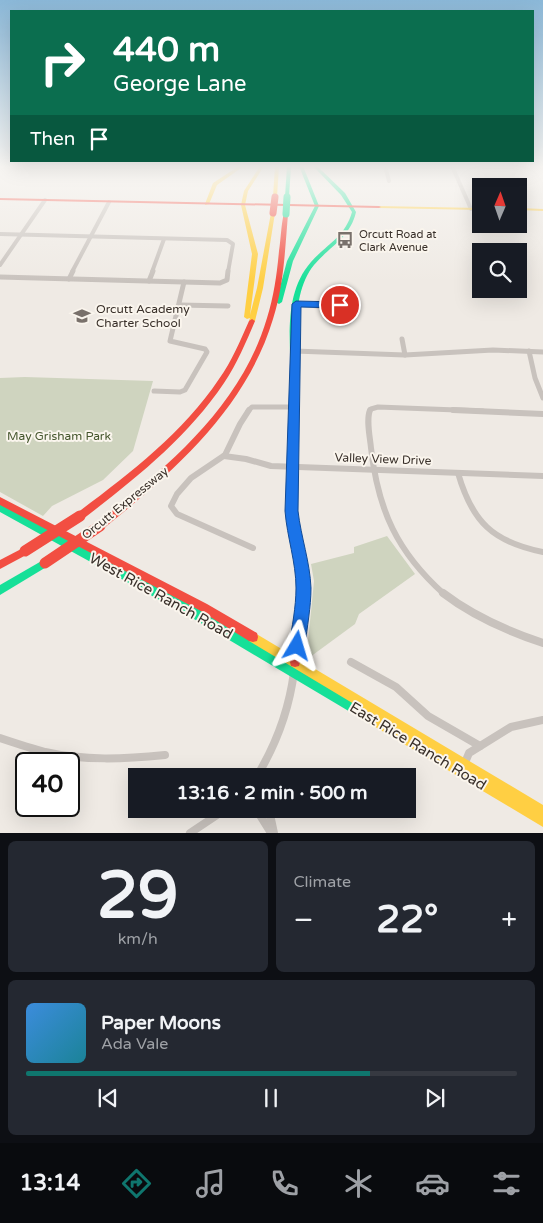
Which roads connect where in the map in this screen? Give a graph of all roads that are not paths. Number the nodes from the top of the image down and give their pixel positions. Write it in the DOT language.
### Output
graph roads {
  1 [pos="243,204"];
  2 [pos="42,205"];
  3 [pos="108,205"];
  4 [pos="274,205"];
  5 [pos="275,205"];
  6 [pos="287,205"];
  7 [pos="317,206"];
  8 [pos="351,207"];
  9 [pos="472,209"];
  10 [pos="528,210"];
  11 [pos="543,210"];
  12 [pos="0,234"];
  13 [pos="21,235"];
  14 [pos="91,237"];
  15 [pos="164,239"];
  16 [pos="0,265"];
  17 [pos="0,277"];
  18 [pos="69,279"];
  19 [pos="149,281"];
  20 [pos="184,282"];
  21 [pos="351,299"];
  22 [pos="179,304"];
  23 [pos="296,304"];
  24 [pos="228,306"];
  25 [pos="266,333"];
  26 [pos="402,339"];
  27 [pos="529,351"];
  28 [pos="294,352"];
  29 [pos="543,352"];
  30 [pos="405,355"];
  31 [pos="232,366"];
  32 [pos="154,391"];
  33 [pos="543,398"];
  34 [pos="295,407"];
  35 [pos="543,414"];
  36 [pos="224,456"];
  37 [pos="293,467"];
  38 [pos="376,470"];
  39 [pos="458,473"];
  40 [pos="543,476"];
  41 [pos="0,501"];
  42 [pos="0,508"];
  43 [pos="253,548"];
  44 [pos="543,552"];
  45 [pos="0,565"];
  46 [pos="0,590"];
  47 [pos="543,643"];
  48 [pos="351,662"];
  49 [pos="294,667"];
  50 [pos="543,720"];
  51 [pos="0,738"];
  52 [pos="480,746"];
  53 [pos="165,755"];
  54 [pos="464,765"];
  55 [pos="262,768"];
  56 [pos="543,812"];
  57 [pos="212,818"];
  58 [pos="262,818"];
  59 [pos="270,818"];
  60 [pos="543,821"];
  61 [pos="190,833"];
  62 [pos="272,833"];
  1 -- 31 [label="main road"];
  2 -- 13 [label="street"];
  3 -- 14 [label="street"];
  4 -- 31 [label="main road, Orcutt Expressway, bridge"];
  5 -- 7 [label="main road"];
  6 -- 25 [label="main road, Orcutt Expressway, bridge"];
  7 -- 8 [label="main road"];
  7 -- 25 [label="main road"];
  8 -- 9 [label="main road"];
  8 -- 23 [label="main road"];
  10 -- 11 [label="main road"];
  12 -- 13 [label="street"];
  13 -- 14 [label="street"];
  13 -- 16 [label="street"];
  14 -- 15 [label="street"];
  14 -- 18 [label="street"];
  15 -- 19 [label="street"];
  15 -- 20 [label="street"];
  17 -- 18 [label="street"];
  18 -- 19 [label="street"];
  19 -- 20 [label="street"];
  20 -- 22 [label="street"];
  21 -- 23 [label="street"];
  22 -- 24 [label="street"];
  22 -- 32 [label="street"];
  23 -- 28 [label="main road"];
  25 -- 46 [label="main road, Orcutt Expressway, bridge"];
  26 -- 30 [label="street"];
  27 -- 29 [label="street"];
  27 -- 30 [label="street"];
  27 -- 33 [label="street"];
  28 -- 30 [label="street"];
  28 -- 34 [label="main road"];
  31 -- 45 [label="main road, Orcutt Expressway, bridge"];
  34 -- 36 [label="street"];
  34 -- 37 [label="main road"];
  35 -- 38 [label="street"];
  36 -- 37 [label="street, Valley View Drive"];
  36 -- 43 [label="street"];
  37 -- 38 [label="street, Valley View Drive"];
  37 -- 49 [label="main road"];
  38 -- 39 [label="street, Valley View Drive"];
  38 -- 47 [label="street"];
  39 -- 40 [label="street, Valley View Drive"];
  39 -- 44 [label="street"];
  41 -- 49 [label="main road, West Rice Ranch Road"];
  42 -- 49 [label="main road, West Rice Ranch Road"];
  48 -- 52 [label="street"];
  49 -- 54 [label="main road, East Rice Ranch Road"];
  49 -- 55 [label="street"];
  49 -- 60 [label="main road, East Rice Ranch Road"];
  50 -- 52 [label="street"];
  51 -- 53 [label="street"];
  52 -- 54 [label="street"];
  54 -- 56 [label="main road, East Rice Ranch Road"];
  57 -- 61 [label="street"];
  58 -- 62 [label="street"];
  59 -- 62 [label="street"];
}
